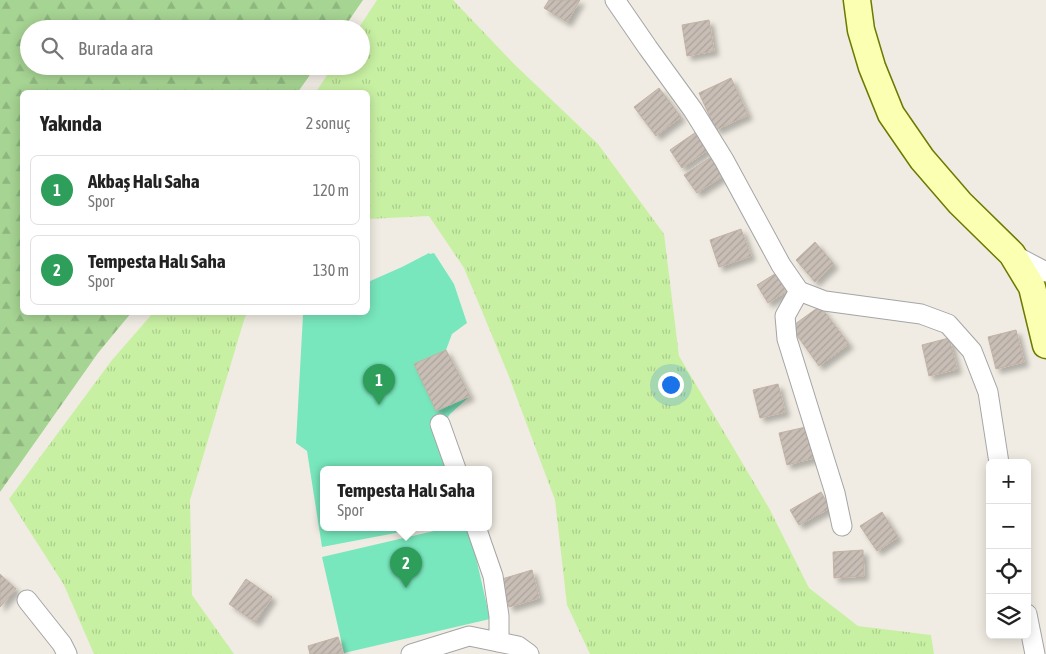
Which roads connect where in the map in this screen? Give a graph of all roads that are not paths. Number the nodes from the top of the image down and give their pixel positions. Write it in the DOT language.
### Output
graph roads {
  1 [pos="615,0"];
  2 [pos="857,0"];
  3 [pos="1012,254"];
  4 [pos="1046,272"];
  5 [pos="799,291"];
  6 [pos="1046,345"];
  7 [pos="440,424"];
  8 [pos="998,459"];
  9 [pos="455,466"];
  10 [pos="842,526"];
  11 [pos="477,531"];
  12 [pos="27,600"];
  13 [pos="1031,634"];
  14 [pos="499,642"];
  15 [pos="67,654"];
  16 [pos="411,654"];
  17 [pos="529,654"];
  18 [pos="1035,654"];
  1 -- 5 [label="street"];
  2 -- 3 [label="street"];
  3 -- 4 [label="street"];
  3 -- 6 [label="street"];
  5 -- 8 [label="street"];
  5 -- 10 [label="street"];
  7 -- 9 [label="street"];
  11 -- 14 [label="street"];
  12 -- 15 [label="street"];
  13 -- 18 [label="street"];
  14 -- 16 [label="street"];
  14 -- 17 [label="street"];
}
